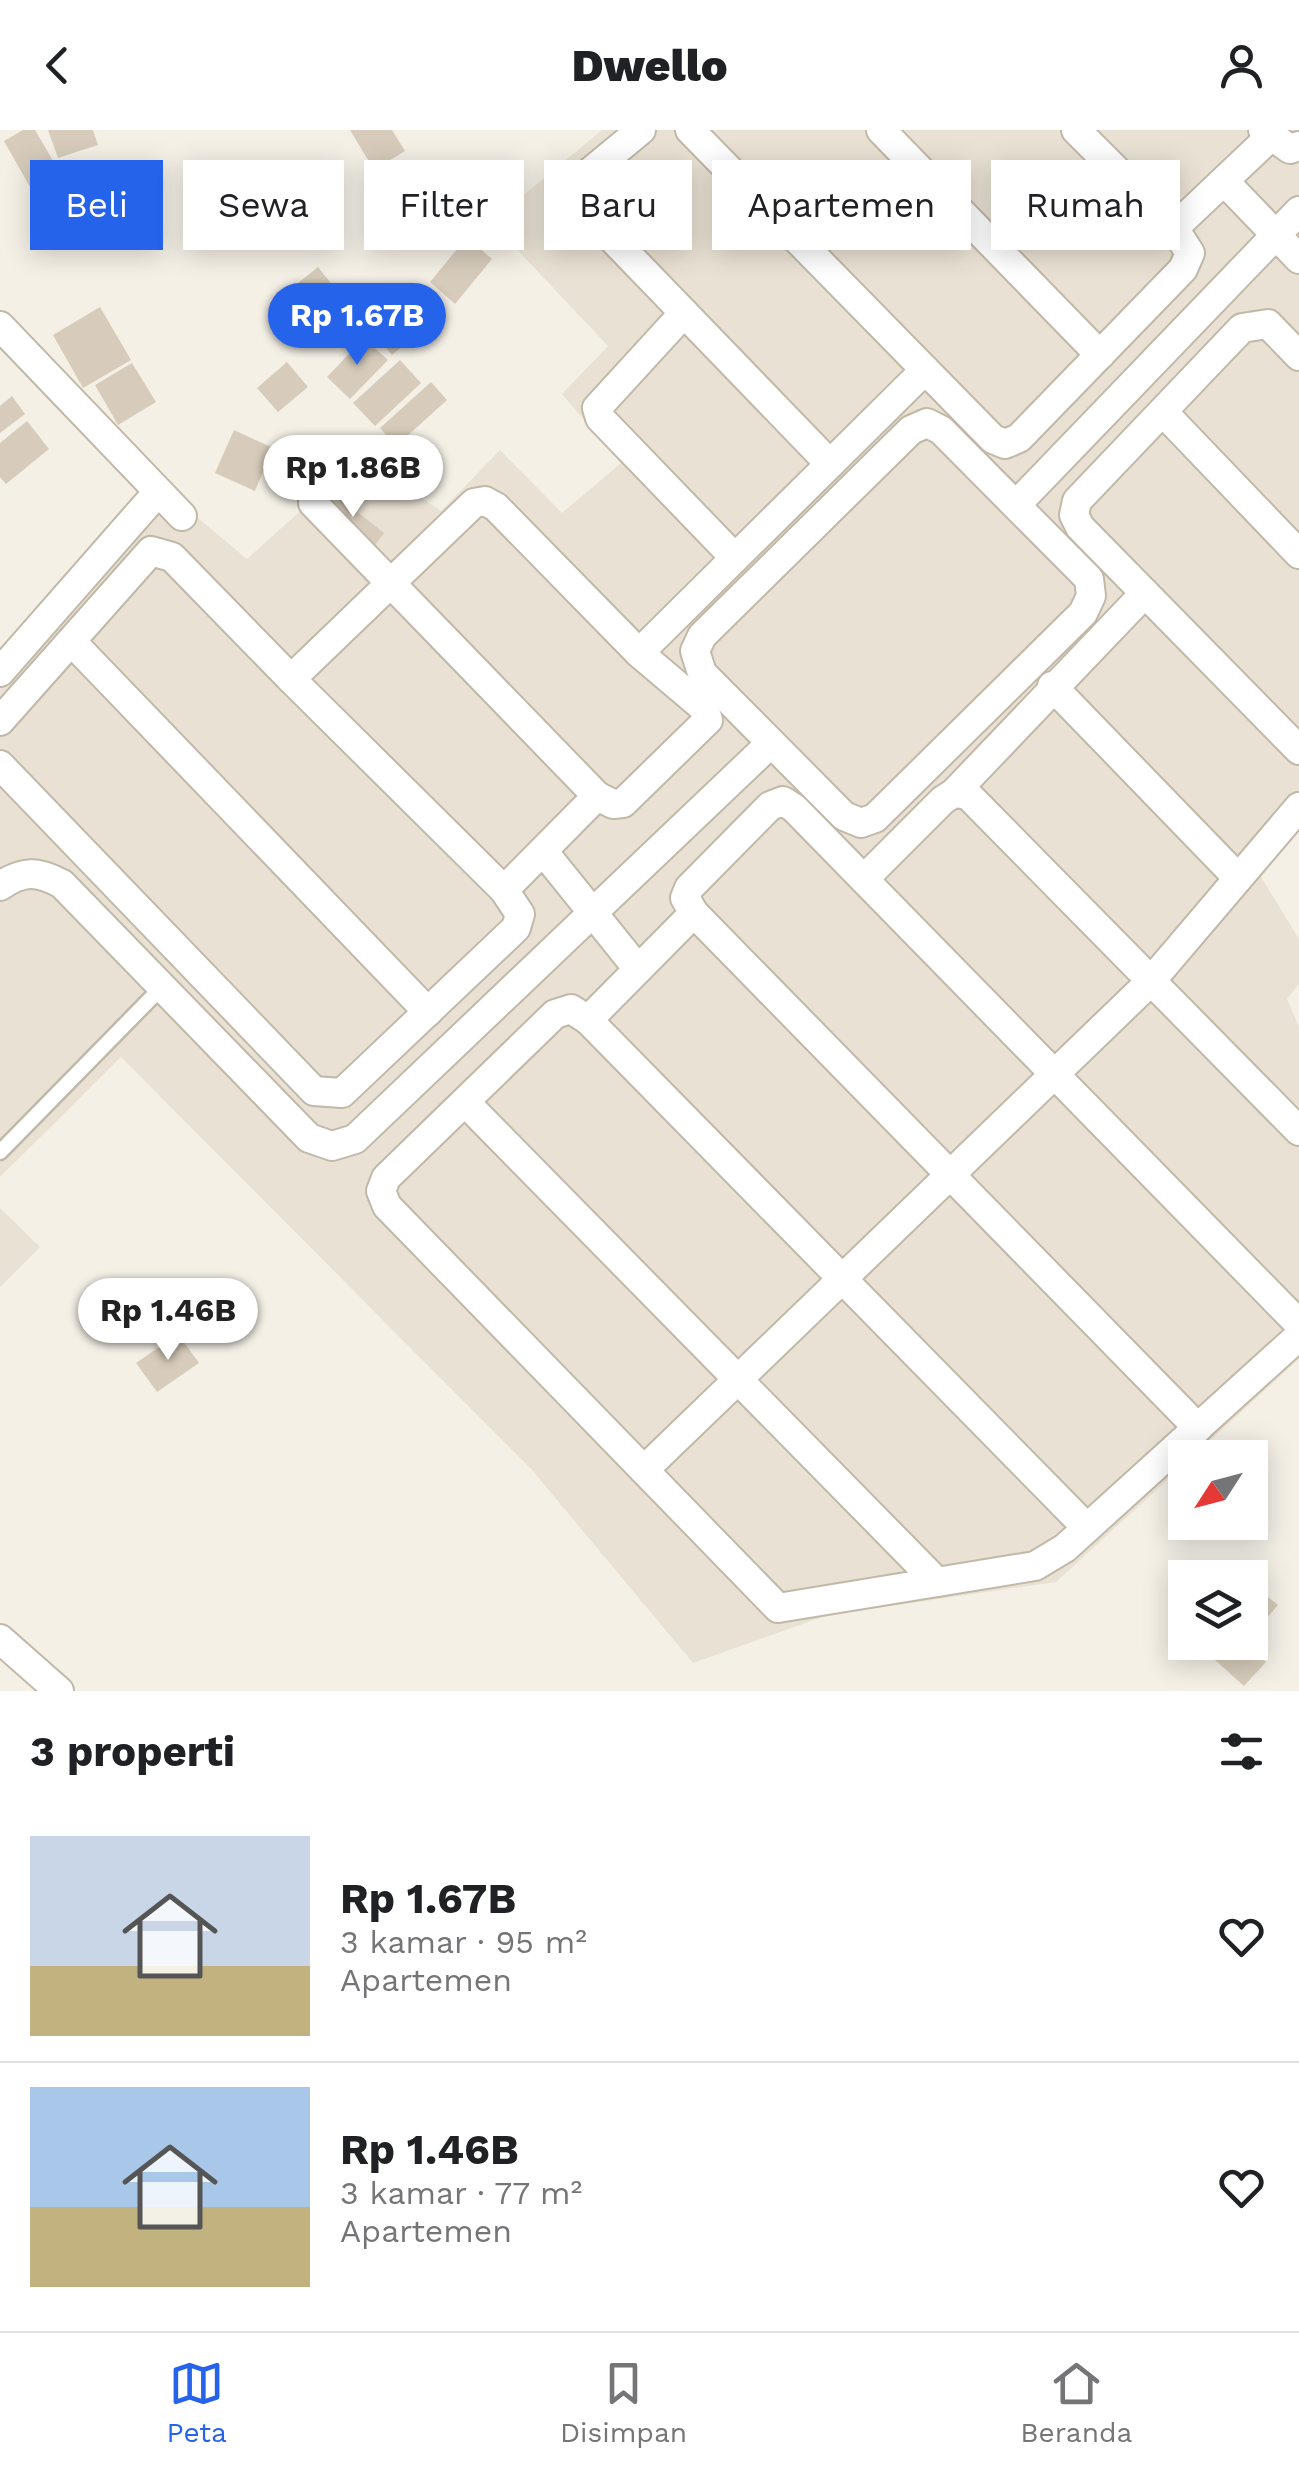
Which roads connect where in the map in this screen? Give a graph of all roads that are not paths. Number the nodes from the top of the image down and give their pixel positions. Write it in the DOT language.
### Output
graph roads {
  1 [pos="641,130"];
  2 [pos="690,130"];
  3 [pos="881,130"];
  4 [pos="1076,130"];
  5 [pos="1267,133"];
  6 [pos="1299,146"];
  7 [pos="1106,160"];
  8 [pos="1224,181"];
  9 [pos="1299,211"];
  10 [pos="1180,222"];
  11 [pos="1275,234"];
  12 [pos="1180,238"];
  13 [pos="1299,259"];
  14 [pos="684,312"];
  15 [pos="0,326"];
  16 [pos="1293,338"];
  17 [pos="1100,354"];
  18 [pos="925,370"];
  19 [pos="1162,412"];
  20 [pos="830,464"];
  21 [pos="157,493"];
  22 [pos="313,503"];
  23 [pos="1016,505"];
  24 [pos="182,516"];
  25 [pos="1299,554"];
  26 [pos="735,558"];
  27 [pos="391,583"];
  28 [pos="1145,593"];
  29 [pos="70,641"];
  30 [pos="640,653"];
  31 [pos="0,672"];
  32 [pos="291,680"];
  33 [pos="1052,686"];
  34 [pos="0,721"];
  35 [pos="771,742"];
  36 [pos="1299,750"];
  37 [pos="0,765"];
  38 [pos="954,794"];
  39 [pos="597,796"];
  40 [pos="1299,807"];
  41 [pos="543,851"];
  42 [pos="1238,878"];
  43 [pos="864,879"];
  44 [pos="0,886"];
  45 [pos="504,890"];
  46 [pos="694,913"];
  47 [pos="594,914"];
  48 [pos="638,968"];
  49 [pos="1151,981"];
  50 [pos="160,989"];
  51 [pos="428,1012"];
  52 [pos="588,1020"];
  53 [pos="1054,1074"];
  54 [pos="464,1102"];
  55 [pos="1299,1131"];
  56 [pos="0,1152"];
  57 [pos="950,1174"];
  58 [pos="842,1279"];
  59 [pos="1299,1324"];
  60 [pos="1299,1336"];
  61 [pos="738,1380"];
  62 [pos="1198,1428"];
  63 [pos="644,1470"];
  64 [pos="1087,1528"];
  65 [pos="937,1582"];
  66 [pos="0,1639"];
  67 [pos="51,1689"];
  1 -- 14 [label="street"];
  2 -- 18 [label="street"];
  3 -- 17 [label="street"];
  4 -- 7 [label="street"];
  5 -- 6 [label="street"];
  5 -- 8 [label="street"];
  8 -- 10 [label="street"];
  8 -- 11 [label="street"];
  9 -- 11 [label="street"];
  11 -- 13 [label="street"];
  11 -- 23 [label="street"];
  12 -- 17 [label="street"];
  14 -- 20 [label="street"];
  14 -- 26 [label="street"];
  15 -- 21 [label="street"];
  16 -- 19 [label="street"];
  17 -- 18 [label="street"];
  18 -- 20 [label="street"];
  19 -- 25 [label="street"];
  19 -- 28 [label="street"];
  20 -- 26 [label="street"];
  21 -- 24 [label="street"];
  21 -- 31 [label="street"];
  22 -- 27 [label="street"];
  23 -- 35 [label="street"];
  23 -- 35 [label="street"];
  26 -- 30 [label="street"];
  27 -- 30 [label="street"];
  27 -- 32 [label="street"];
  27 -- 39 [label="street"];
  28 -- 33 [label="street"];
  28 -- 36 [label="street"];
  29 -- 32 [label="street"];
  29 -- 34 [label="street"];
  29 -- 51 [label="street"];
  30 -- 39 [label="street"];
  32 -- 45 [label="street"];
  33 -- 38 [label="street"];
  33 -- 42 [label="street"];
  35 -- 47 [label="street"];
  37 -- 51 [label="street"];
  38 -- 43 [label="street"];
  38 -- 49 [label="street"];
  39 -- 41 [label="street"];
  40 -- 42 [label="street"];
  41 -- 45 [label="street"];
  41 -- 47 [label="street"];
  42 -- 49 [label="street"];
  43 -- 46 [label="street"];
  43 -- 53 [label="street"];
  44 -- 50 [label="street"];
  45 -- 51 [label="street"];
  46 -- 48 [label="street"];
  46 -- 57 [label="street"];
  47 -- 48 [label="street"];
  47 -- 50 [label="street"];
  48 -- 52 [label="street"];
  49 -- 53 [label="street"];
  49 -- 55 [label="street"];
  50 -- 56 [label="lane"];
  52 -- 54 [label="street"];
  52 -- 58 [label="street"];
  53 -- 57 [label="street"];
  53 -- 59 [label="street"];
  54 -- 61 [label="street"];
  54 -- 63 [label="street"];
  57 -- 58 [label="street"];
  57 -- 62 [label="street"];
  58 -- 61 [label="street"];
  58 -- 64 [label="street"];
  60 -- 62 [label="street"];
  61 -- 63 [label="street"];
  61 -- 65 [label="street"];
  62 -- 64 [label="street"];
  63 -- 65 [label="street"];
  64 -- 65 [label="street"];
  66 -- 67 [label="street"];
}
